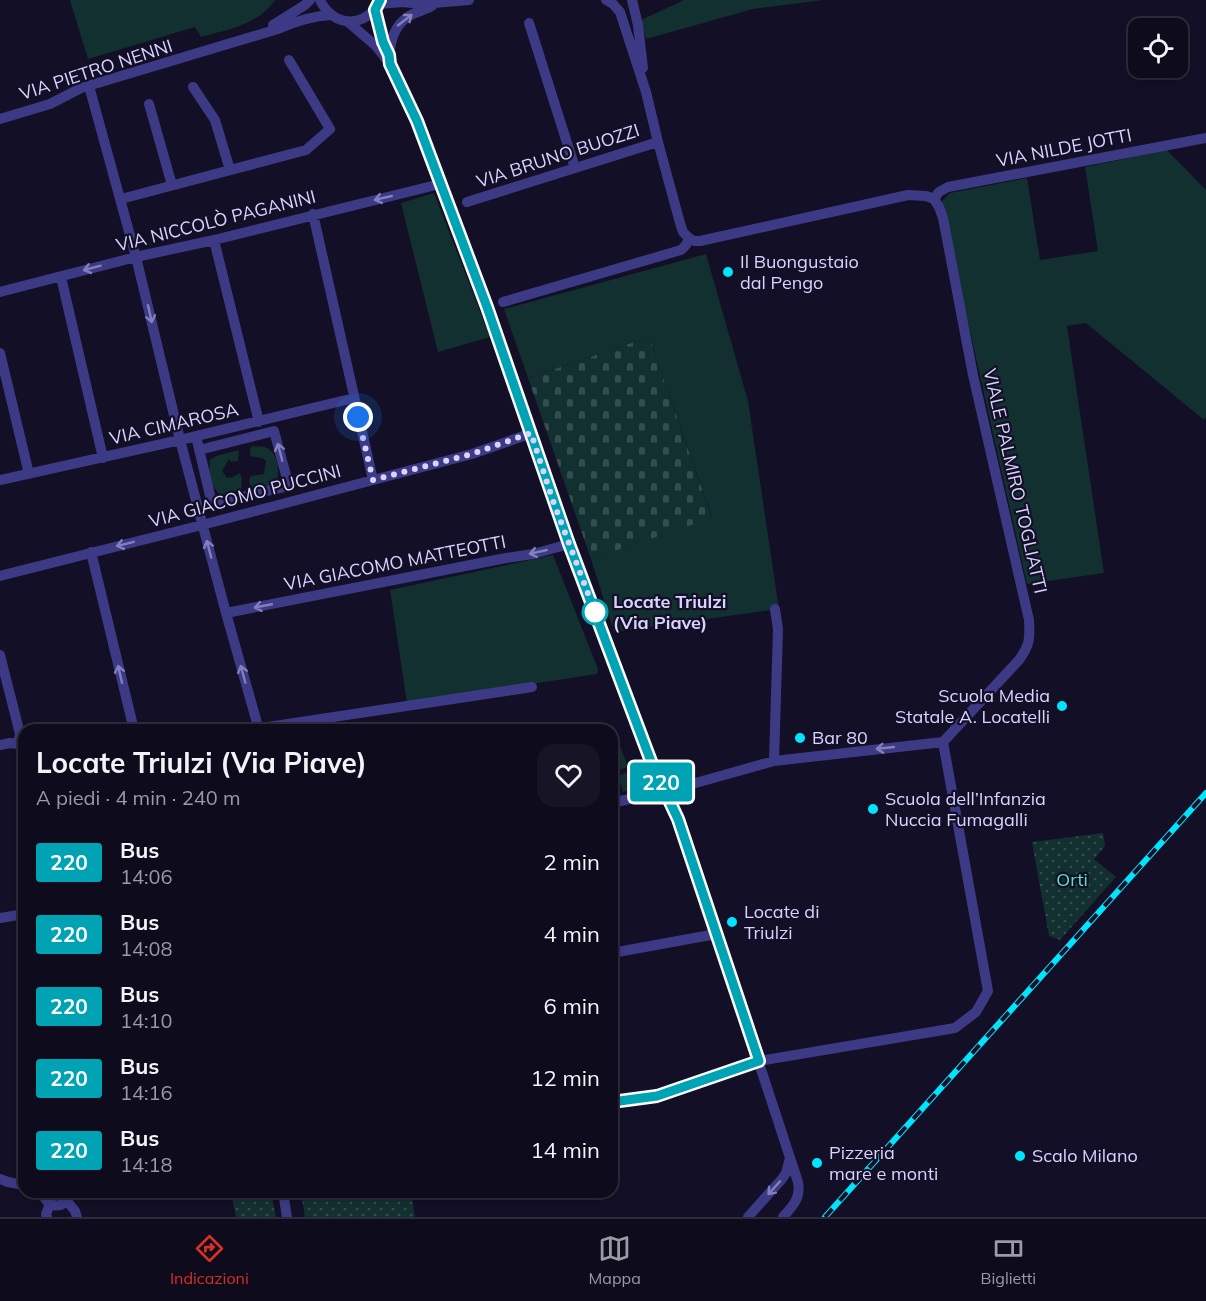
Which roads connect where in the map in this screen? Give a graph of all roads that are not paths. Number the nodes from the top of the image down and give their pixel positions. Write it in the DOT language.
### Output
graph roads {
  1 [pos="310,0"];
  2 [pos="320,0"];
  3 [pos="469,0"];
  4 [pos="606,0"];
  5 [pos="622,0"];
  6 [pos="632,0"];
  7 [pos="436,1"];
  8 [pos="378,5"];
  9 [pos="331,15"];
  10 [pos="636,15"];
  11 [pos="348,22"];
  12 [pos="529,23"];
  13 [pos="238,42"];
  14 [pos="390,59"];
  15 [pos="289,60"];
  16 [pos="89,86"];
  17 [pos="193,87"];
  18 [pos="646,92"];
  19 [pos="149,104"];
  20 [pos="0,118"];
  21 [pos="1206,138"];
  22 [pos="658,142"];
  23 [pos="575,168"];
  24 [pos="230,170"];
  25 [pos="440,184"];
  26 [pos="172,186"];
  27 [pos="121,199"];
  28 [pos="934,199"];
  29 [pos="467,202"];
  30 [pos="313,214"];
  31 [pos="689,238"];
  32 [pos="214,240"];
  33 [pos="136,257"];
  34 [pos="61,277"];
  35 [pos="0,292"];
  36 [pos="503,302"];
  37 [pos="0,353"];
  38 [pos="354,398"];
  39 [pos="271,419"];
  40 [pos="259,422"];
  41 [pos="274,431"];
  42 [pos="531,433"];
  43 [pos="196,436"];
  44 [pos="180,440"];
  45 [pos="199,450"];
  46 [pos="103,458"];
  47 [pos="29,474"];
  48 [pos="0,480"];
  49 [pos="373,480"];
  50 [pos="202,525"];
  51 [pos="569,544"];
  52 [pos="91,552"];
  53 [pos="0,576"];
  54 [pos="775,609"];
  55 [pos="226,613"];
  56 [pos="1,659"];
  57 [pos="532,687"];
  58 [pos="133,724"];
  59 [pos="254,724"];
  60 [pos="294,724"];
  61 [pos="18,726"];
  62 [pos="943,742"];
  63 [pos="0,745"];
  64 [pos="18,747"];
  65 [pos="774,761"];
  66 [pos="665,791"];
  67 [pos="618,802"];
  68 [pos="18,915"];
  69 [pos="0,918"];
  70 [pos="716,934"];
  71 [pos="618,951"];
  72 [pos="759,1061"];
  73 [pos="618,1101"];
  74 [pos="790,1154"];
  75 [pos="0,1179"];
  76 [pos="18,1184"];
  77 [pos="45,1198"];
  78 [pos="67,1198"];
  79 [pos="71,1198"];
  80 [pos="284,1198"];
  81 [pos="50,1204"];
  82 [pos="47,1217"];
  83 [pos="77,1217"];
  84 [pos="287,1217"];
  85 [pos="748,1217"];
  86 [pos="783,1217"];
  1 -- 13 [label="street, VIA PIETRO NENNI"];
  2 -- 9 [label="street"];
  3 -- 7 [label="street"];
  4 -- 18 [label="street"];
  5 -- 10 [label="street"];
  6 -- 10 [label="street"];
  7 -- 8 [label="street"];
  14 -- 7 [label="street, one-way"];
  8 -- 11 [label="street"];
  8 -- 14 [label="street"];
  9 -- 11 [label="street"];
  9 -- 13 [label="street, VIA PIETRO NENNI"];
  10 -- 18 [label="street"];
  11 -- 14 [label="street"];
  12 -- 23 [label="street"];
  13 -- 16 [label="street, VIA PIETRO NENNI"];
  14 -- 25 [label="street"];
  15 -- 24 [label="street"];
  16 -- 20 [label="street, VIA PIETRO NENNI"];
  16 -- 27 [label="street"];
  17 -- 24 [label="street"];
  18 -- 22 [label="street"];
  19 -- 26 [label="street"];
  21 -- 28 [label="street, VIA NILDE JOTTI"];
  22 -- 23 [label="street, VIA BRUNO BUOZZI"];
  22 -- 31 [label="street"];
  23 -- 29 [label="street, VIA BRUNO BUOZZI"];
  24 -- 26 [label="street"];
  25 -- 30 [label="street, VIA NICCOLÒ PAGANINI, one-way"];
  25 -- 42 [label="street"];
  26 -- 27 [label="street"];
  27 -- 33 [label="street"];
  28 -- 31 [label="street"];
  28 -- 62 [label="street, VIALE PALMIRO TOGLIATTI"];
  30 -- 32 [label="street, VIA NICCOLÒ PAGANINI"];
  30 -- 38 [label="street"];
  31 -- 36 [label="street"];
  32 -- 33 [label="street, VIA NICCOLÒ PAGANINI"];
  32 -- 40 [label="street"];
  33 -- 34 [label="street, VIA NICCOLÒ PAGANINI, one-way"];
  33 -- 44 [label="street, one-way"];
  34 -- 35 [label="street, VIA NICCOLÒ PAGANINI"];
  34 -- 46 [label="street"];
  37 -- 47 [label="street"];
  38 -- 39 [label="street, VIA CIMAROSA"];
  38 -- 49 [label="street"];
  39 -- 40 [label="street, VIA CIMAROSA"];
  39 -- 41 [label="street"];
  40 -- 43 [label="street, VIA CIMAROSA"];
  41 -- 45 [label="street"];
  45 -- 41 [label="street, one-way"];
  42 -- 49 [label="street, VIA GIACOMO PUCCINI"];
  42 -- 51 [label="street"];
  43 -- 44 [label="street, VIA CIMAROSA"];
  43 -- 45 [label="street"];
  44 -- 46 [label="street, VIA CIMAROSA"];
  44 -- 50 [label="street"];
  46 -- 47 [label="street, VIA CIMAROSA"];
  47 -- 48 [label="street, VIA CIMAROSA"];
  49 -- 50 [label="street, VIA GIACOMO PUCCINI"];
  50 -- 52 [label="street, VIA GIACOMO PUCCINI, one-way"];
  55 -- 50 [label="street, one-way"];
  51 -- 55 [label="street, VIA GIACOMO MATTEOTTI, one-way"];
  51 -- 66 [label="street"];
  52 -- 53 [label="street, VIA GIACOMO PUCCINI"];
  58 -- 52 [label="street, one-way"];
  54 -- 65 [label="street"];
  59 -- 55 [label="street, one-way"];
  56 -- 61 [label="street"];
  57 -- 60 [label="street"];
  62 -- 65 [label="street, one-way"];
  62 -- 72 [label="street"];
  63 -- 64 [label="street"];
  65 -- 66 [label="street"];
  66 -- 67 [label="street"];
  66 -- 70 [label="street"];
  68 -- 69 [label="street"];
  70 -- 71 [label="street"];
  70 -- 72 [label="street"];
  72 -- 73 [label="street"];
  72 -- 74 [label="street"];
  74 -- 85 [label="street, one-way"];
  74 -- 86 [label="street"];
  75 -- 76 [label="street"];
  77 -- 81 [label="street"];
  78 -- 81 [label="street"];
  79 -- 83 [label="street"];
  80 -- 84 [label="street"];
  81 -- 82 [label="street"];
}
